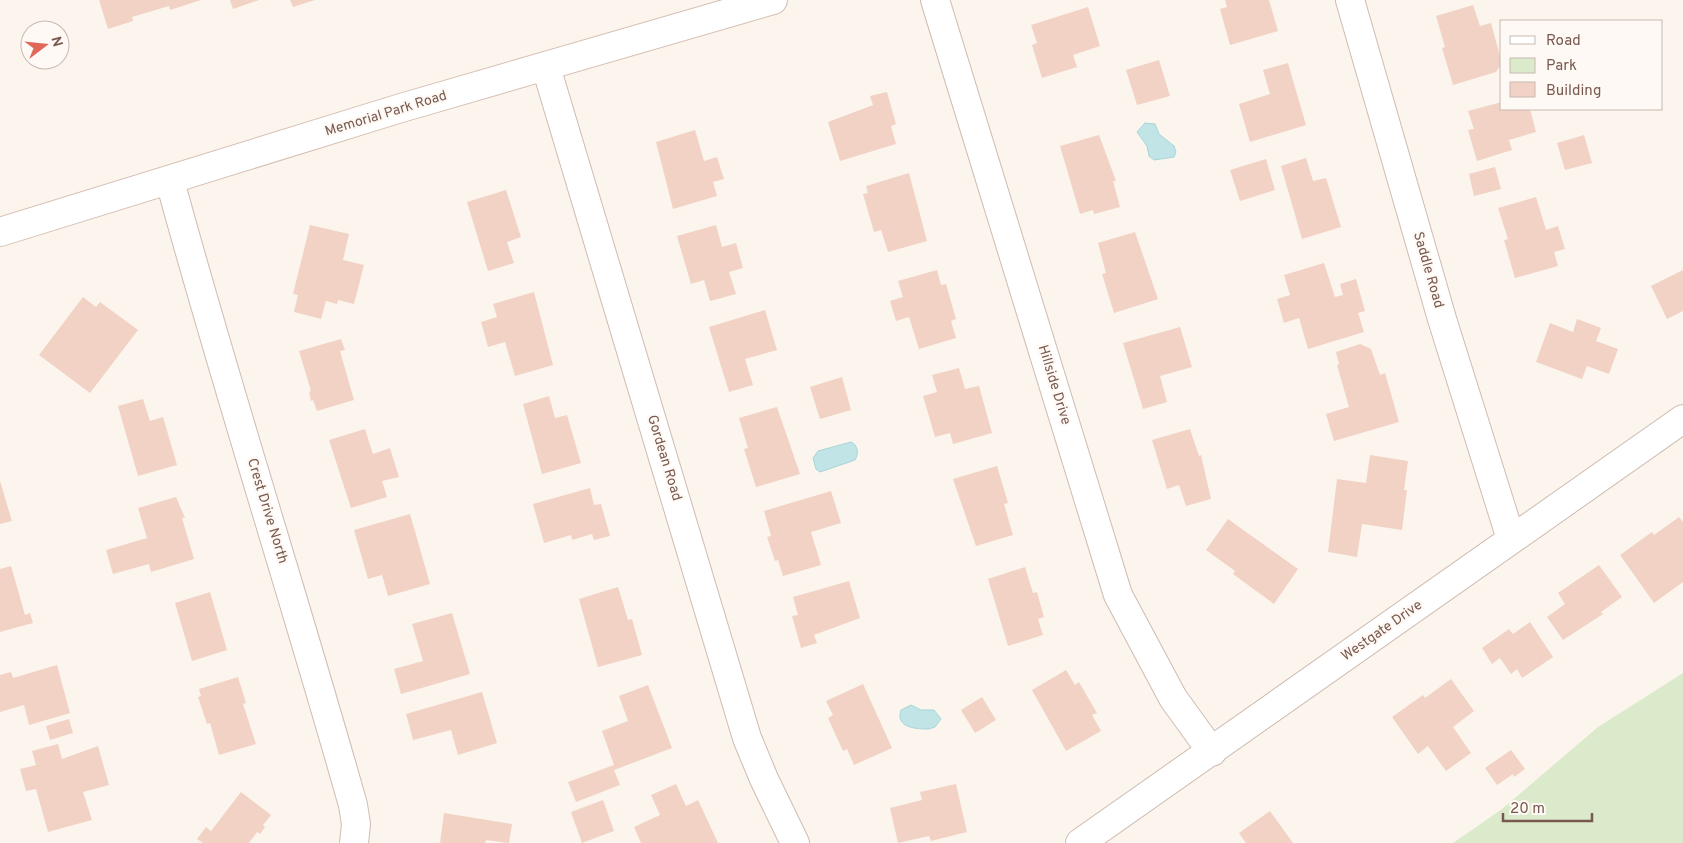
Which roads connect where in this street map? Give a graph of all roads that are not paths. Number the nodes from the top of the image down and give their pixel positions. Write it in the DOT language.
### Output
graph roads {
  1 [pos="773,0"];
  2 [pos="935,0"];
  3 [pos="1350,0"];
  4 [pos="546,67"];
  5 [pos="170,180"];
  6 [pos="0,232"];
  7 [pos="1683,419"];
  8 [pos="1511,539"];
  9 [pos="1212,752"];
  10 [pos="354,843"];
  11 [pos="795,843"];
  12 [pos="1080,843"];
  1 -- 4 [label="street, Memorial Park Road"];
  2 -- 9 [label="street, Hillside Drive"];
  3 -- 8 [label="street, Saddle Road"];
  4 -- 5 [label="street, Memorial Park Road"];
  4 -- 11 [label="street, Gordean Road"];
  5 -- 6 [label="street, Memorial Park Road"];
  5 -- 10 [label="street, Crest Drive North"];
  7 -- 8 [label="street, Westgate Drive"];
  8 -- 9 [label="street, Westgate Drive"];
  9 -- 12 [label="street, Westgate Drive"];
}
